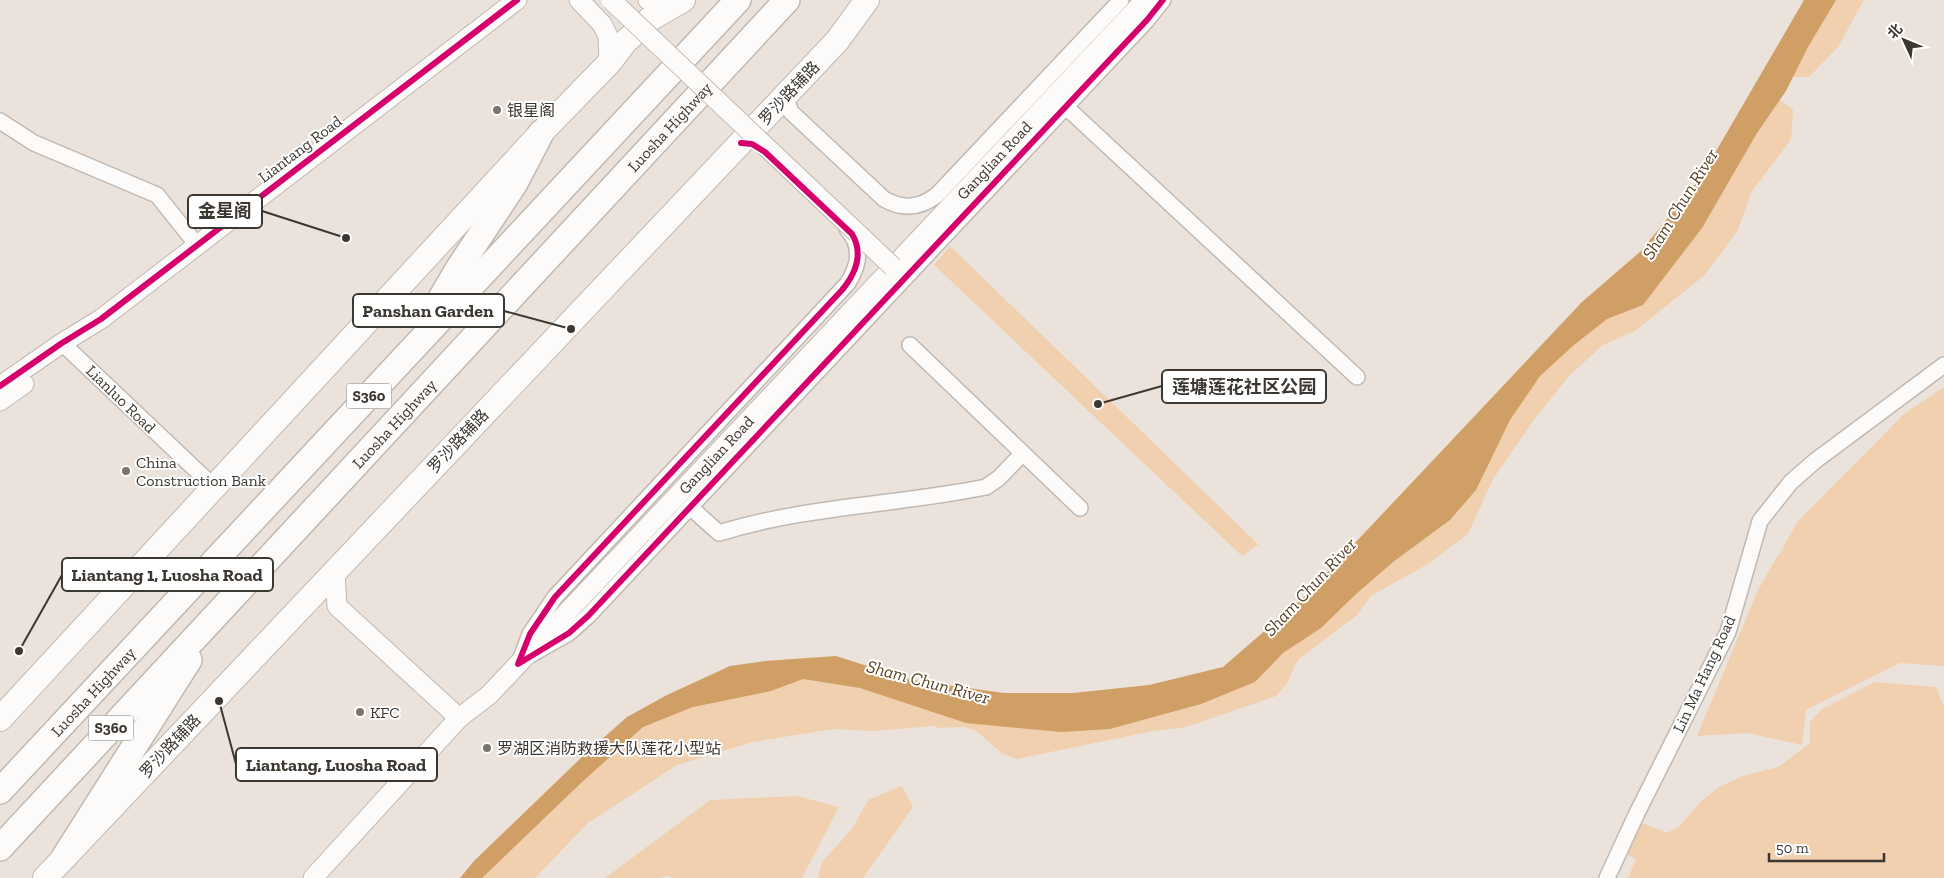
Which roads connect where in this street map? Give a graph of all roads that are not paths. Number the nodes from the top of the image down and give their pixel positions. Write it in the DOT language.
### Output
graph roads {
  1 [pos="517,0"];
  2 [pos="579,0"];
  3 [pos="611,0"];
  4 [pos="648,0"];
  5 [pos="787,0"];
  6 [pos="867,0"];
  7 [pos="876,0"];
  8 [pos="1121,0"];
  9 [pos="1145,0"];
  10 [pos="1163,0"];
  11 [pos="737,1"];
  12 [pos="679,2"];
  13 [pos="837,41"];
  14 [pos="609,63"];
  15 [pos="785,97"];
  16 [pos="1066,107"];
  17 [pos="0,121"];
  18 [pos="541,133"];
  19 [pos="741,143"];
  20 [pos="197,246"];
  21 [pos="893,267"];
  22 [pos="910,345"];
  23 [pos="66,347"];
  24 [pos="412,350"];
  25 [pos="1944,365"];
  26 [pos="1357,377"];
  27 [pos="0,386"];
  28 [pos="0,401"];
  29 [pos="1022,454"];
  30 [pos="215,488"];
  31 [pos="690,507"];
  32 [pos="1080,508"];
  33 [pos="334,572"];
  34 [pos="337,606"];
  35 [pos="223,608"];
  36 [pos="299,610"];
  37 [pos="518,664"];
  38 [pos="459,718"];
  39 [pos="0,719"];
  40 [pos="0,791"];
  41 [pos="0,848"];
  42 [pos="65,856"];
  43 [pos="45,878"];
  44 [pos="313,878"];
  45 [pos="1607,878"];
  1 -- 20 [label="street, Liantang Road"];
  2 -- 14 [label="street"];
  3 -- 21 [label="street, bridge"];
  4 -- 12 [label="street"];
  5 -- 35 [label="highway, Luosha Highway / S360"];
  6 -- 13 [label="main road, 罗沙路辅路"];
  7 -- 13 [label="street"];
  8 -- 15 [label="street"];
  9 -- 21 [label="street, Ganglian Road"];
  10 -- 16 [label="street"];
  11 -- 24 [label="highway, Luosha Highway / S360"];
  12 -- 14 [label="main road"];
  13 -- 15 [label="main road, 罗沙路辅路"];
  14 -- 18 [label="main road"];
  15 -- 19 [label="main road, 罗沙路辅路"];
  16 -- 26 [label="street"];
  16 -- 31 [label="street"];
  17 -- 20 [label="street"];
  18 -- 24 [label="highway"];
  18 -- 30 [label="main road"];
  19 -- 33 [label="main road, 罗沙路辅路"];
  19 -- 37 [label="street"];
  20 -- 23 [label="street, Liantang Road"];
  21 -- 37 [label="street, Ganglian Road"];
  22 -- 29 [label="street"];
  23 -- 27 [label="street, Liantang Road"];
  23 -- 28 [label="street, Liantang Road"];
  23 -- 30 [label="street, Lianluo Road"];
  24 -- 40 [label="highway, Luosha Highway / S360"];
  25 -- 45 [label="street, Lin Ma Hang Road"];
  29 -- 31 [label="street"];
  29 -- 32 [label="street"];
  30 -- 39 [label="main road"];
  31 -- 37 [label="street"];
  33 -- 34 [label="street"];
  33 -- 36 [label="main road, 罗沙路辅路"];
  34 -- 36 [label="street"];
  34 -- 38 [label="street"];
  35 -- 41 [label="highway, Luosha Highway / S360"];
  35 -- 42 [label="highway"];
  36 -- 42 [label="main road, 罗沙路辅路"];
  37 -- 38 [label="street, Ganglian Road"];
  38 -- 44 [label="street, Ganglian Road"];
  42 -- 43 [label="main road, 罗沙路辅路"];
}
